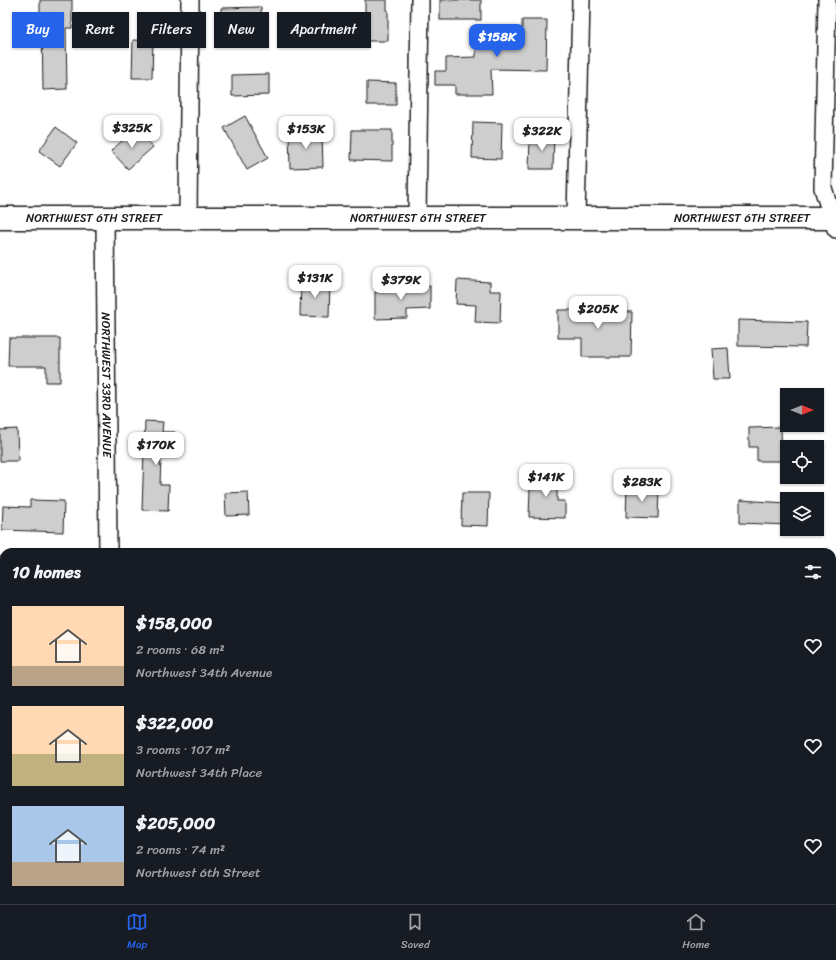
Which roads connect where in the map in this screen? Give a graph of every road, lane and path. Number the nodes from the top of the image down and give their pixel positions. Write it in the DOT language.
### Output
graph roads {
  1 [pos="190,0"];
  2 [pos="420,0"];
  3 [pos="581,0"];
  4 [pos="827,0"];
  5 [pos="576,217"];
  6 [pos="0,218"];
  7 [pos="105,218"];
  8 [pos="188,218"];
  9 [pos="418,218"];
  10 [pos="835,222"];
  11 [pos="108,548"];
  1 -- 8 [label="street"];
  2 -- 9 [label="street"];
  3 -- 5 [label="street"];
  4 -- 10 [label="street"];
  5 -- 9 [label="main road, NORTHWEST 6TH STREET"];
  5 -- 10 [label="main road, NORTHWEST 6TH STREET"];
  6 -- 7 [label="main road, NORTHWEST 6TH STREET"];
  7 -- 8 [label="main road, NORTHWEST 6TH STREET"];
  7 -- 11 [label="street, NORTHWEST 33RD AVENUE"];
  8 -- 9 [label="main road, NORTHWEST 6TH STREET"];
}
